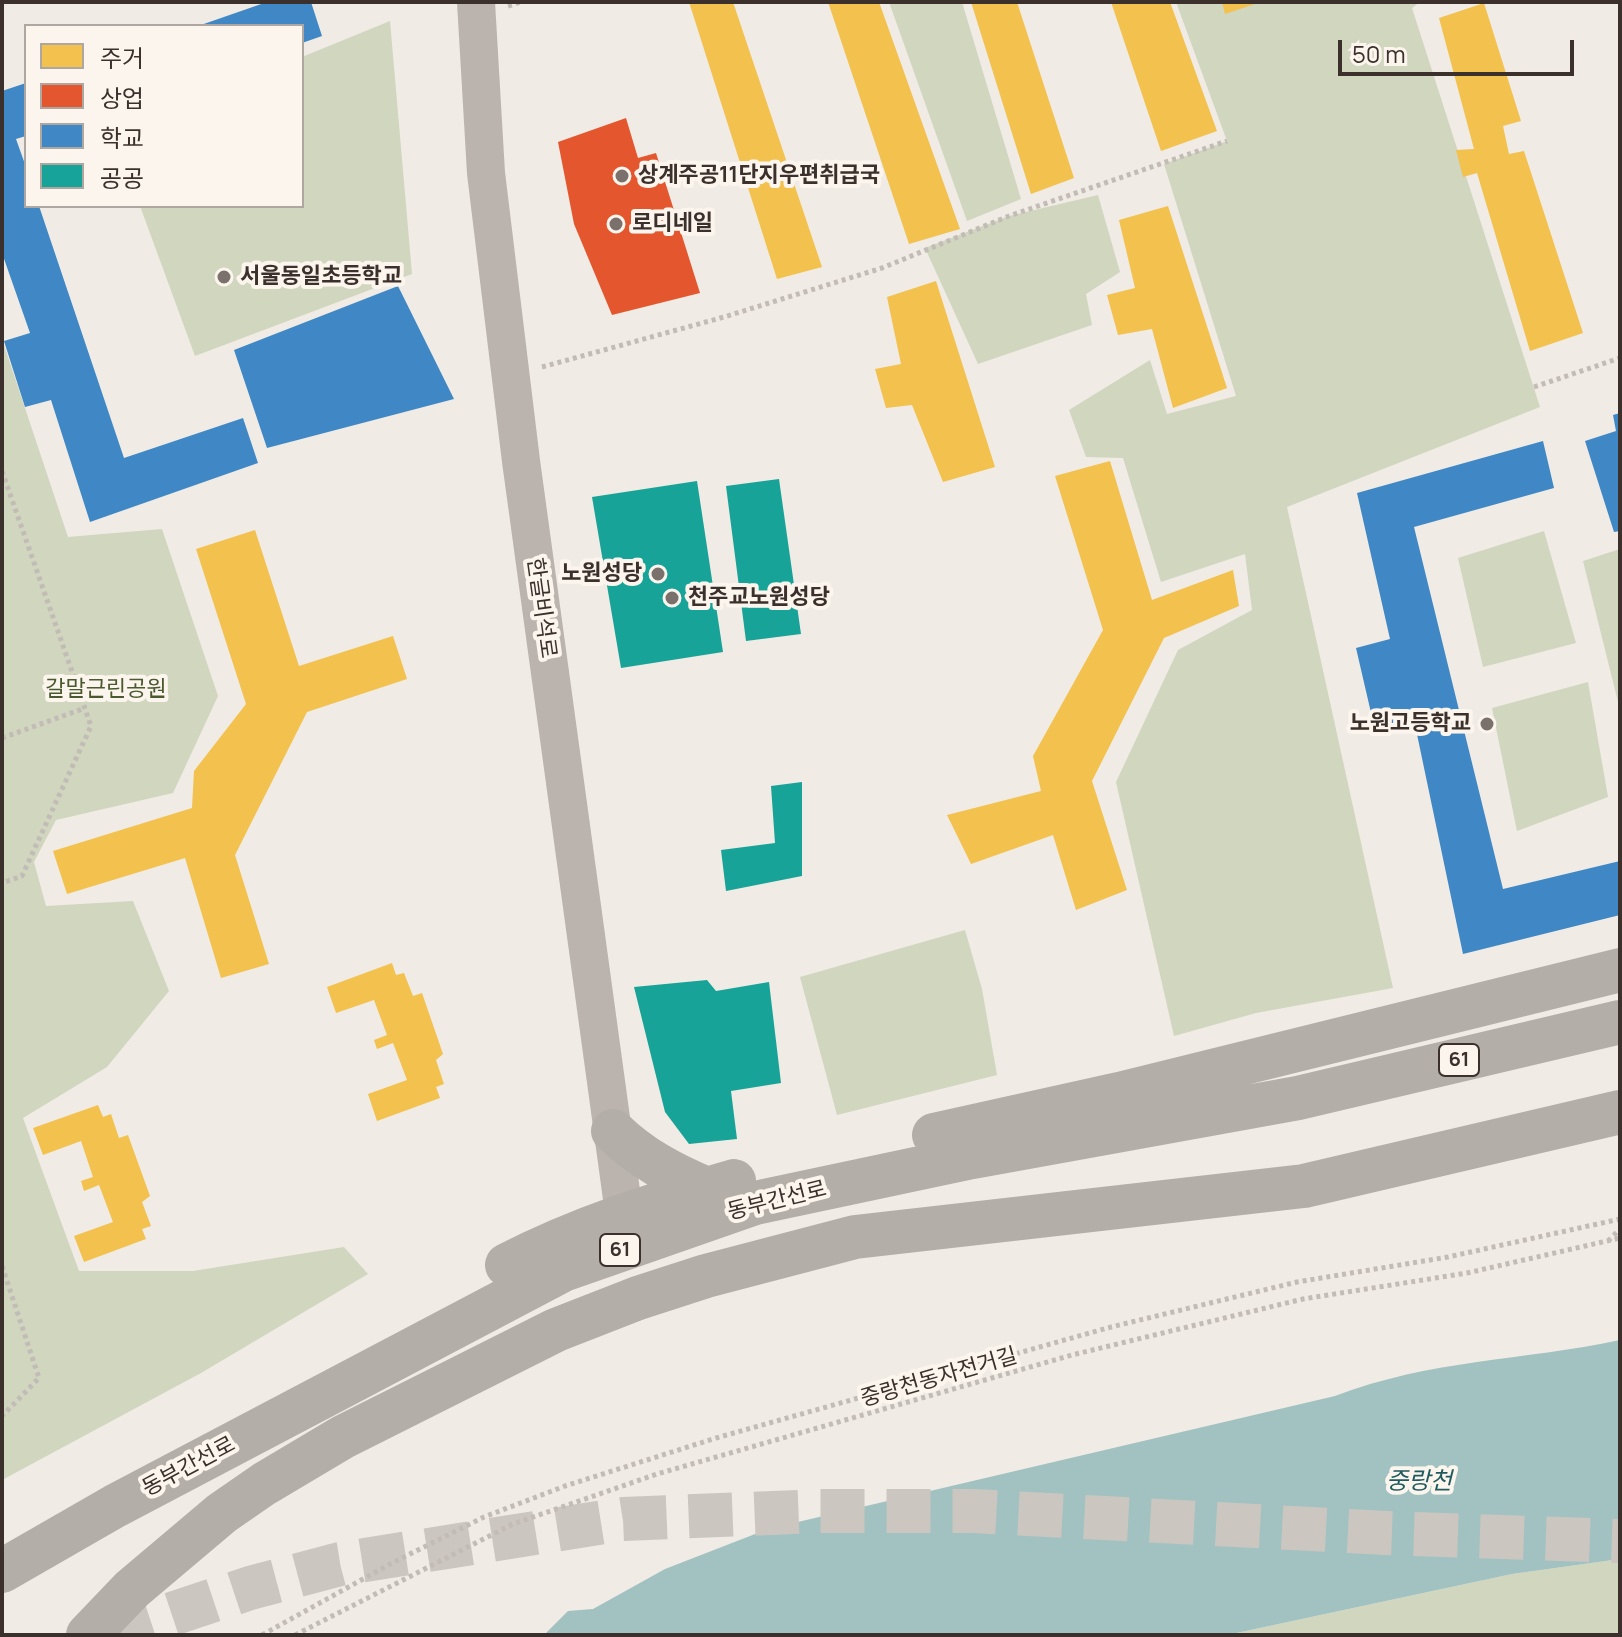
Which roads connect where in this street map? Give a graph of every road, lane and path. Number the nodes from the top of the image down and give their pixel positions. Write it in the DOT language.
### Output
graph roads {
  1 [pos="476,2"];
  2 [pos="1227,141"];
  3 [pos="1620,358"];
  4 [pos="510,376"];
  5 [pos="1534,387"];
  6 [pos="2,471"];
  7 [pos="85,708"];
  8 [pos="2,738"];
  9 [pos="2,883"];
  10 [pos="1620,970"];
  11 [pos="1620,1022"];
  12 [pos="1620,1112"];
  13 [pos="613,1131"];
  14 [pos="707,1189"];
  15 [pos="624,1213"];
  16 [pos="1620,1219"];
  17 [pos="1620,1229"];
  18 [pos="1620,1238"];
  19 [pos="1608,1242"];
  20 [pos="2,1266"];
  21 [pos="323,1395"];
  22 [pos="2,1416"];
  23 [pos="115,1506"];
  24 [pos="2,1544"];
  25 [pos="2,1571"];
  26 [pos="88,1635"];
  27 [pos="262,1635"];
  28 [pos="295,1635"];
  1 -- 4 [label="main road, 한글비석로"];
  2 -- 4 [label="path"];
  3 -- 5 [label="path"];
  4 -- 13 [label="main road, 한글비석로"];
  6 -- 7 [label="path"];
  7 -- 8 [label="path"];
  7 -- 9 [label="path"];
  10 -- 14 [label="highway"];
  11 -- 21 [label="highway, 동부간선로 / 61"];
  12 -- 26 [label="highway"];
  13 -- 14 [label="highway"];
  13 -- 15 [label="main road, 한글비석로"];
  14 -- 15 [label="highway"];
  15 -- 21 [label="highway"];
  16 -- 27 [label="path"];
  17 -- 19 [label="path"];
  18 -- 19 [label="path, 중랑천동자전거길"];
  19 -- 28 [label="path, 중랑천동자전거길"];
  20 -- 22 [label="path"];
  21 -- 23 [label="highway, 동부간선로 / 61"];
  23 -- 24 [label="highway"];
  23 -- 25 [label="highway, 동부간선로 / 61"];
}
